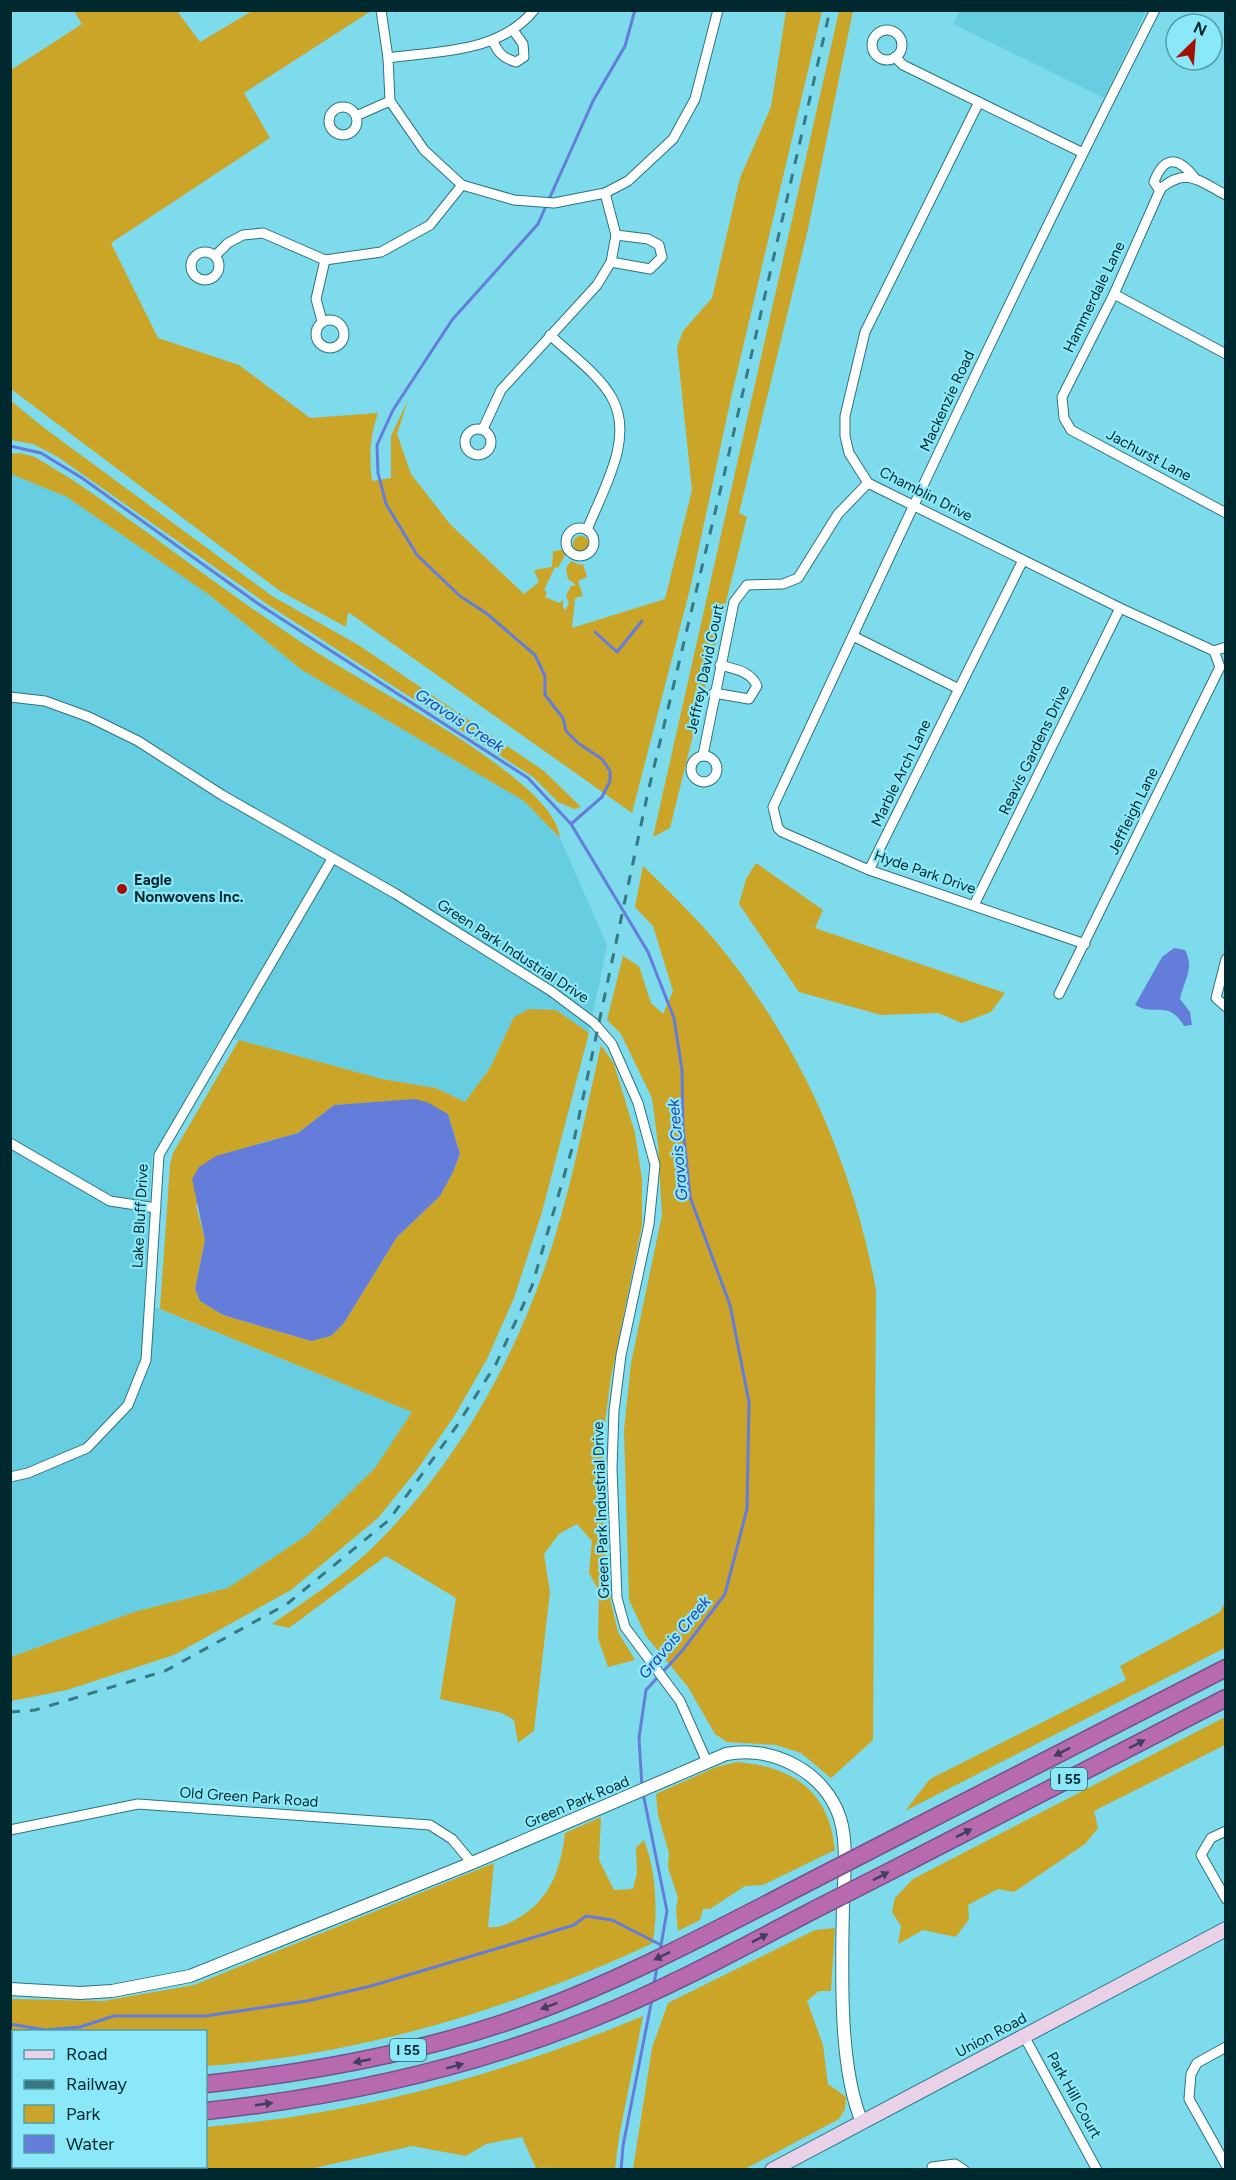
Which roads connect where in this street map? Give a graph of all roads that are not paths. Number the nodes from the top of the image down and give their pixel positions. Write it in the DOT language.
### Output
graph roads {
  1 [pos="381,10"];
  2 [pos="534,10"];
  3 [pos="718,10"];
  4 [pos="1155,10"];
  5 [pos="513,30"];
  6 [pos="493,41"];
  7 [pos="895,57"];
  8 [pos="388,58"];
  9 [pos="390,101"];
  10 [pos="979,102"];
  11 [pos="356,116"];
  12 [pos="1083,153"];
  13 [pos="1194,177"];
  14 [pos="462,185"];
  15 [pos="1160,191"];
  16 [pos="605,193"];
  17 [pos="1226,195"];
  18 [pos="616,235"];
  19 [pos="215,256"];
  20 [pos="325,260"];
  21 [pos="611,262"];
  22 [pos="1114,294"];
  23 [pos="322,321"];
  24 [pos="550,335"];
  25 [pos="1226,354"];
  26 [pos="1064,418"];
  27 [pos="483,429"];
  28 [pos="868,483"];
  29 [pos="914,506"];
  30 [pos="1226,513"];
  31 [pos="587,530"];
  32 [pos="1023,560"];
  33 [pos="1120,608"];
  34 [pos="853,636"];
  35 [pos="1226,647"];
  36 [pos="1214,651"];
  37 [pos="720,665"];
  38 [pos="960,689"];
  39 [pos="714,693"];
  40 [pos="10,697"];
  41 [pos="703,756"];
  42 [pos="773,807"];
  43 [pos="332,859"];
  44 [pos="869,870"];
  45 [pos="974,905"];
  46 [pos="1085,944"];
  47 [pos="1226,959"];
  48 [pos="1223,976"];
  49 [pos="1059,994"];
  50 [pos="1226,1007"];
  51 [pos="10,1143"];
  52 [pos="156,1208"];
  53 [pos="10,1477"];
  54 [pos="1226,1668"];
  55 [pos="1226,1698"];
  56 [pos="707,1762"];
  57 [pos="10,1830"];
  58 [pos="1226,1831"];
  59 [pos="472,1863"];
  60 [pos="1226,1899"];
  61 [pos="1226,1929"];
  62 [pos="10,1989"];
  63 [pos="1024,2036"];
  64 [pos="1226,2047"];
  65 [pos="207,2084"];
  66 [pos="207,2111"];
  67 [pos="862,2122"];
  68 [pos="1226,2165"];
  69 [pos="932,2167"];
  70 [pos="772,2169"];
  71 [pos="964,2169"];
  72 [pos="1097,2169"];
  1 -- 8 [label="street"];
  2 -- 5 [label="street"];
  3 -- 16 [label="street"];
  4 -- 12 [label="street, Mackenzie Road"];
  5 -- 6 [label="street"];
  5 -- 6 [label="street"];
  6 -- 8 [label="street"];
  7 -- 10 [label="street"];
  8 -- 9 [label="street"];
  9 -- 11 [label="street"];
  9 -- 14 [label="street"];
  10 -- 12 [label="street"];
  10 -- 28 [label="street, Chamblin Drive"];
  12 -- 29 [label="street, Mackenzie Road"];
  13 -- 15 [label="street, Hammerdale Lane"];
  13 -- 15 [label="street, Hammerdale Lane"];
  13 -- 17 [label="street"];
  14 -- 16 [label="street"];
  14 -- 20 [label="street"];
  15 -- 22 [label="street, Hammerdale Lane"];
  16 -- 18 [label="street"];
  18 -- 21 [label="street"];
  18 -- 21 [label="street"];
  19 -- 20 [label="street"];
  20 -- 23 [label="street"];
  21 -- 24 [label="street"];
  22 -- 25 [label="street"];
  22 -- 26 [label="street, Hammerdale Lane"];
  24 -- 27 [label="street"];
  24 -- 31 [label="street"];
  26 -- 30 [label="street, Jachurst Lane"];
  28 -- 29 [label="street, Chamblin Drive"];
  28 -- 37 [label="street, Jeffrey David Court"];
  29 -- 32 [label="street, Chamblin Drive"];
  29 -- 34 [label="street, Mackenzie Road"];
  32 -- 33 [label="street, Chamblin Drive"];
  32 -- 38 [label="street, Marble Arch Lane"];
  33 -- 36 [label="street, Chamblin Drive"];
  33 -- 45 [label="street, Reavis Gardens Drive"];
  34 -- 38 [label="street"];
  34 -- 42 [label="street, Mackenzie Road"];
  35 -- 36 [label="street"];
  36 -- 46 [label="street, Jeffleigh Lane"];
  37 -- 39 [label="street, Jeffrey David Court"];
  37 -- 39 [label="street"];
  38 -- 44 [label="street, Marble Arch Lane"];
  39 -- 41 [label="street, Jeffrey David Court"];
  40 -- 43 [label="street, Green Park Industrial Drive"];
  42 -- 44 [label="street, Hyde Park Drive"];
  43 -- 52 [label="street, Lake Bluff Drive"];
  43 -- 56 [label="street, Green Park Industrial Drive"];
  44 -- 45 [label="street, Hyde Park Drive"];
  45 -- 46 [label="street, Hyde Park Drive"];
  46 -- 49 [label="street, Jeffleigh Lane"];
  47 -- 48 [label="street"];
  48 -- 50 [label="street"];
  51 -- 52 [label="street"];
  52 -- 53 [label="street, Lake Bluff Drive"];
  54 -- 65 [label="highway, I 55, one-way, bridge"];
  66 -- 55 [label="highway, I 55, one-way, bridge"];
  56 -- 59 [label="street, Green Park Road"];
  56 -- 67 [label="street, Green Park Road"];
  57 -- 59 [label="street, Old Green Park Road"];
  58 -- 60 [label="street"];
  59 -- 62 [label="street, Green Park Road"];
  61 -- 63 [label="main road, Union Road"];
  63 -- 67 [label="main road, Union Road"];
  63 -- 72 [label="street, Park Hill Court"];
  64 -- 68 [label="street"];
  67 -- 70 [label="main road, Union Road"];
  69 -- 71 [label="street"];
}
